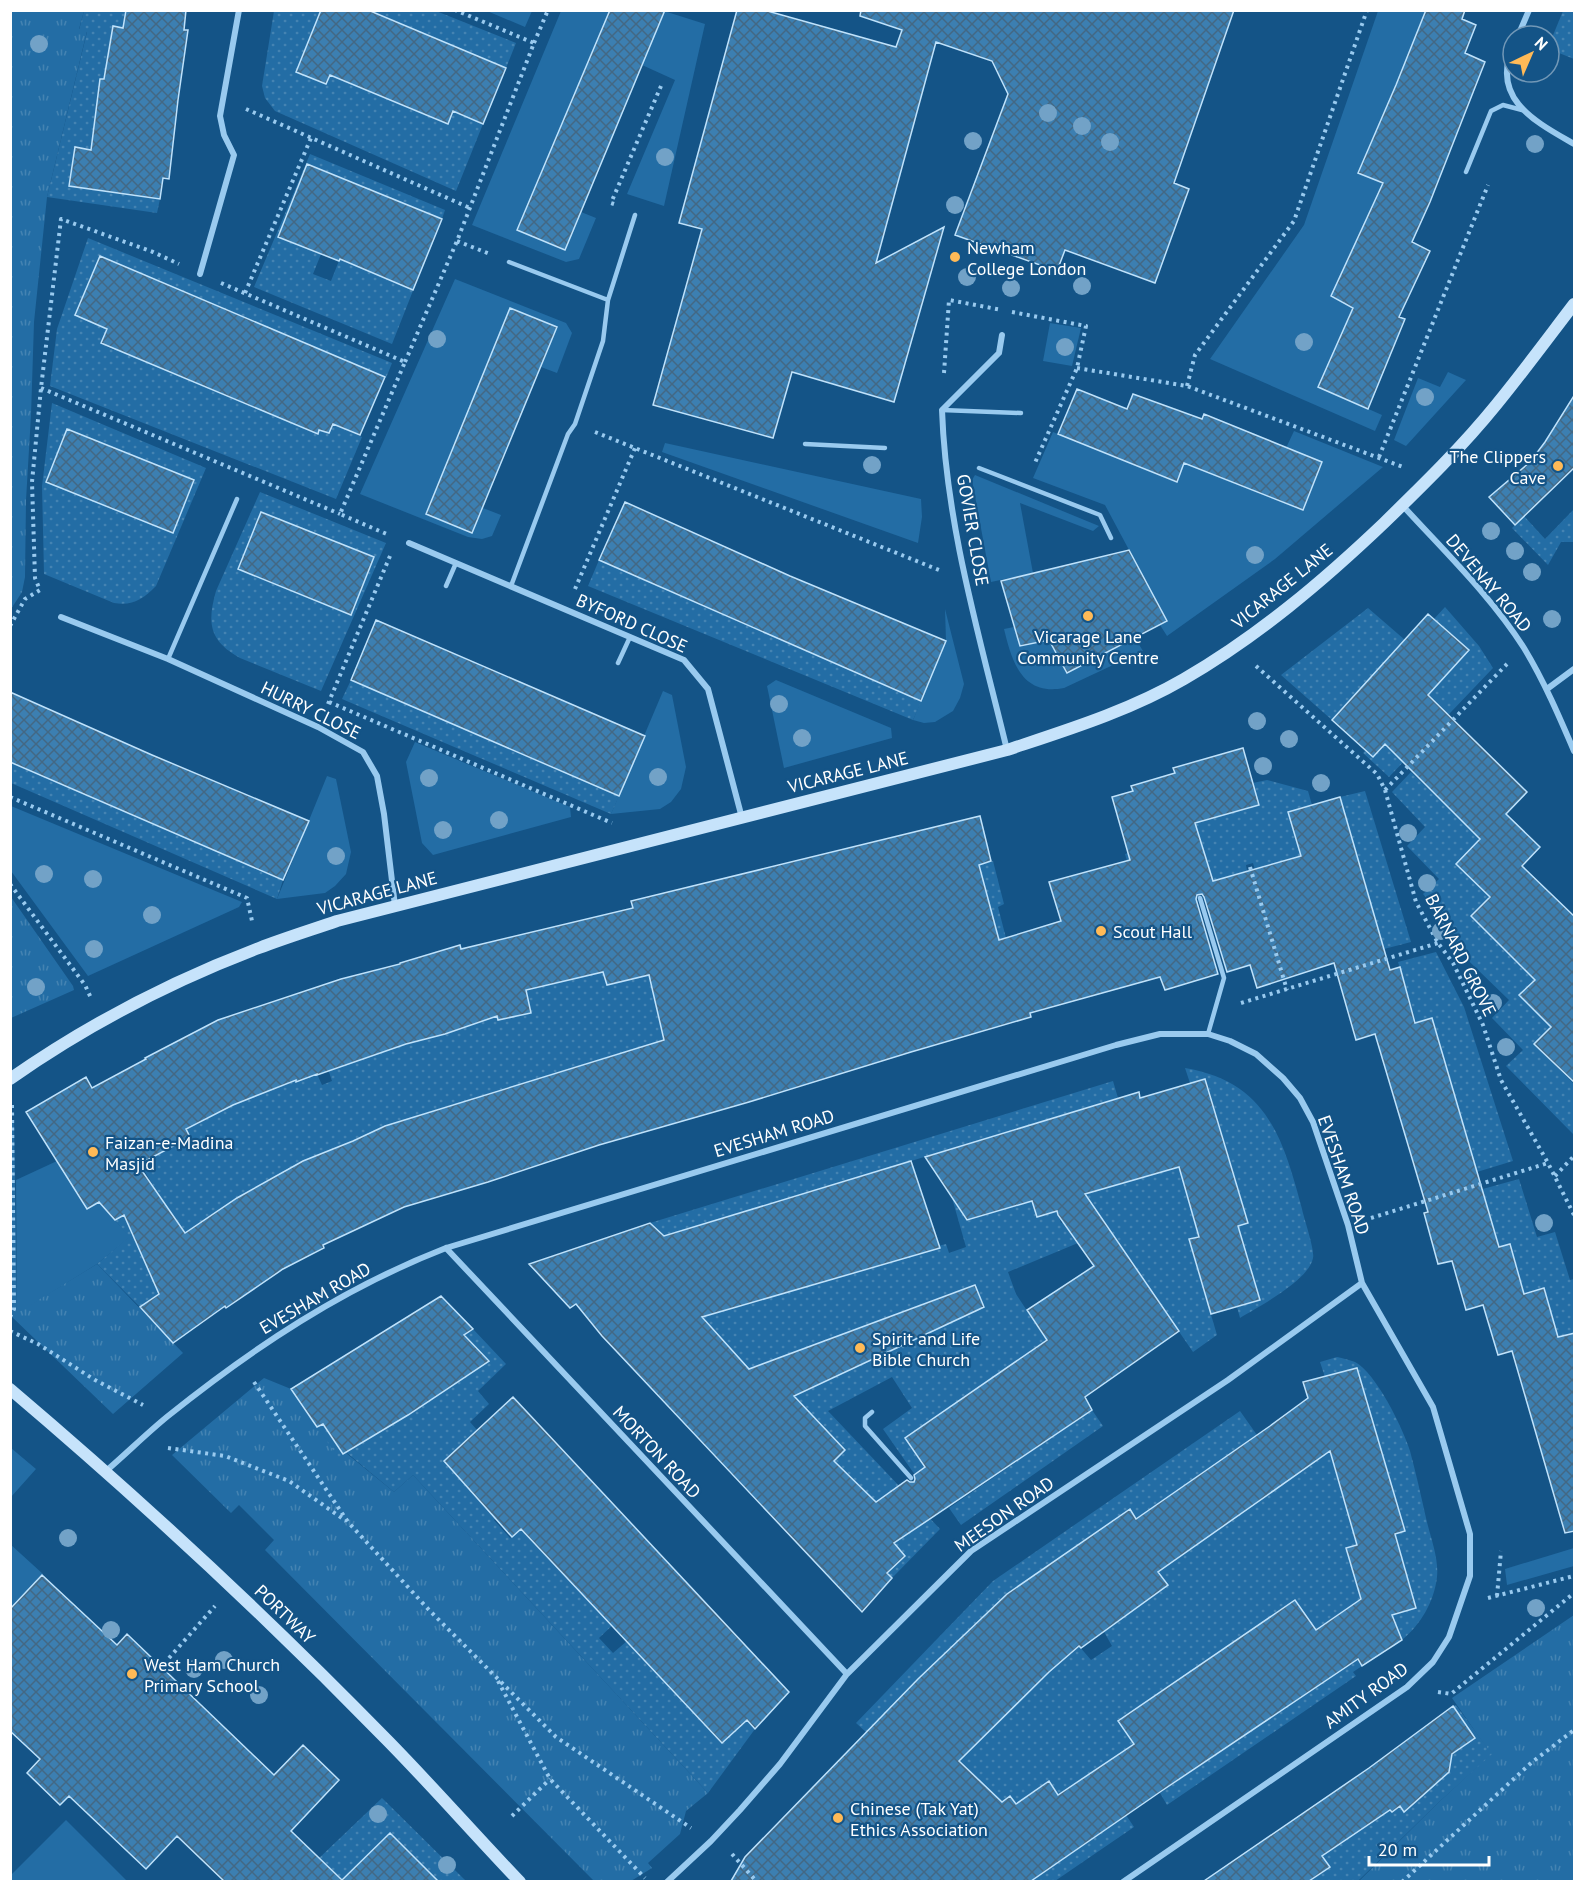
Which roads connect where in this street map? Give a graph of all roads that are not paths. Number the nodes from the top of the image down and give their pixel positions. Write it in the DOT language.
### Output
graph roads {
  1 [pos="239,10"];
  2 [pos="1529,10"];
  3 [pos="1523,24"];
  4 [pos="1508,84"];
  5 [pos="1525,111"];
  6 [pos="1575,144"];
  7 [pos="1467,172"];
  8 [pos="635,214"];
  9 [pos="509,262"];
  10 [pos="200,274"];
  11 [pos="608,300"];
  12 [pos="1575,304"];
  13 [pos="1002,335"];
  14 [pos="942,410"];
  15 [pos="1021,413"];
  16 [pos="805,444"];
  17 [pos="885,448"];
  18 [pos="979,468"];
  19 [pos="237,499"];
  20 [pos="1402,505"];
  21 [pos="1111,538"];
  22 [pos="409,543"];
  23 [pos="456,563"];
  24 [pos="446,586"];
  25 [pos="511,586"];
  26 [pos="61,617"];
  27 [pos="630,637"];
  28 [pos="168,659"];
  29 [pos="618,663"];
  30 [pos="1575,669"];
  31 [pos="1547,689"];
  32 [pos="1007,750"];
  33 [pos="1575,751"];
  34 [pos="742,818"];
  35 [pos="1200,898"];
  36 [pos="396,906"];
  37 [pos="1208,1034"];
  38 [pos="11,1078"];
  39 [pos="446,1248"];
  40 [pos="1362,1283"];
  41 [pos="10,1389"];
  42 [pos="872,1412"];
  43 [pos="106,1471"];
  44 [pos="911,1478"];
  45 [pos="847,1674"];
  46 [pos="520,1881"];
  47 [pos="667,1881"];
  48 [pos="1124,1881"];
  1 -- 10 [label="street"];
  2 -- 3 [label="street"];
  4 -- 5 [label="street"];
  5 -- 6 [label="street"];
  5 -- 7 [label="lane"];
  8 -- 11 [label="lane"];
  9 -- 11 [label="lane"];
  11 -- 25 [label="lane"];
  12 -- 20 [label="main road, VICARAGE LANE"];
  13 -- 14 [label="street"];
  14 -- 15 [label="lane"];
  14 -- 32 [label="street, GOVIER CLOSE"];
  16 -- 17 [label="lane"];
  18 -- 21 [label="lane"];
  19 -- 28 [label="lane"];
  20 -- 31 [label="street, DEVENAY ROAD"];
  20 -- 32 [label="main road, VICARAGE LANE"];
  22 -- 23 [label="street, BYFORD CLOSE"];
  23 -- 24 [label="lane"];
  23 -- 25 [label="street, BYFORD CLOSE"];
  25 -- 27 [label="street, BYFORD CLOSE"];
  26 -- 28 [label="street, HURRY CLOSE"];
  27 -- 29 [label="lane"];
  27 -- 34 [label="street, BYFORD CLOSE"];
  28 -- 36 [label="street, HURRY CLOSE"];
  30 -- 31 [label="street"];
  31 -- 33 [label="street, DEVENAY ROAD"];
  32 -- 34 [label="main road, VICARAGE LANE"];
  34 -- 36 [label="main road, VICARAGE LANE"];
  35 -- 37 [label="lane"];
  36 -- 38 [label="main road, VICARAGE LANE"];
  37 -- 39 [label="street, EVESHAM ROAD"];
  37 -- 40 [label="street, EVESHAM ROAD"];
  39 -- 43 [label="street, EVESHAM ROAD"];
  39 -- 45 [label="street, MORTON ROAD"];
  40 -- 45 [label="street, MEESON ROAD"];
  40 -- 48 [label="street, AMITY ROAD"];
  41 -- 43 [label="main road, PORTWAY"];
  42 -- 44 [label="lane"];
  43 -- 46 [label="main road, PORTWAY"];
  45 -- 47 [label="street, MEESON ROAD"];
}
